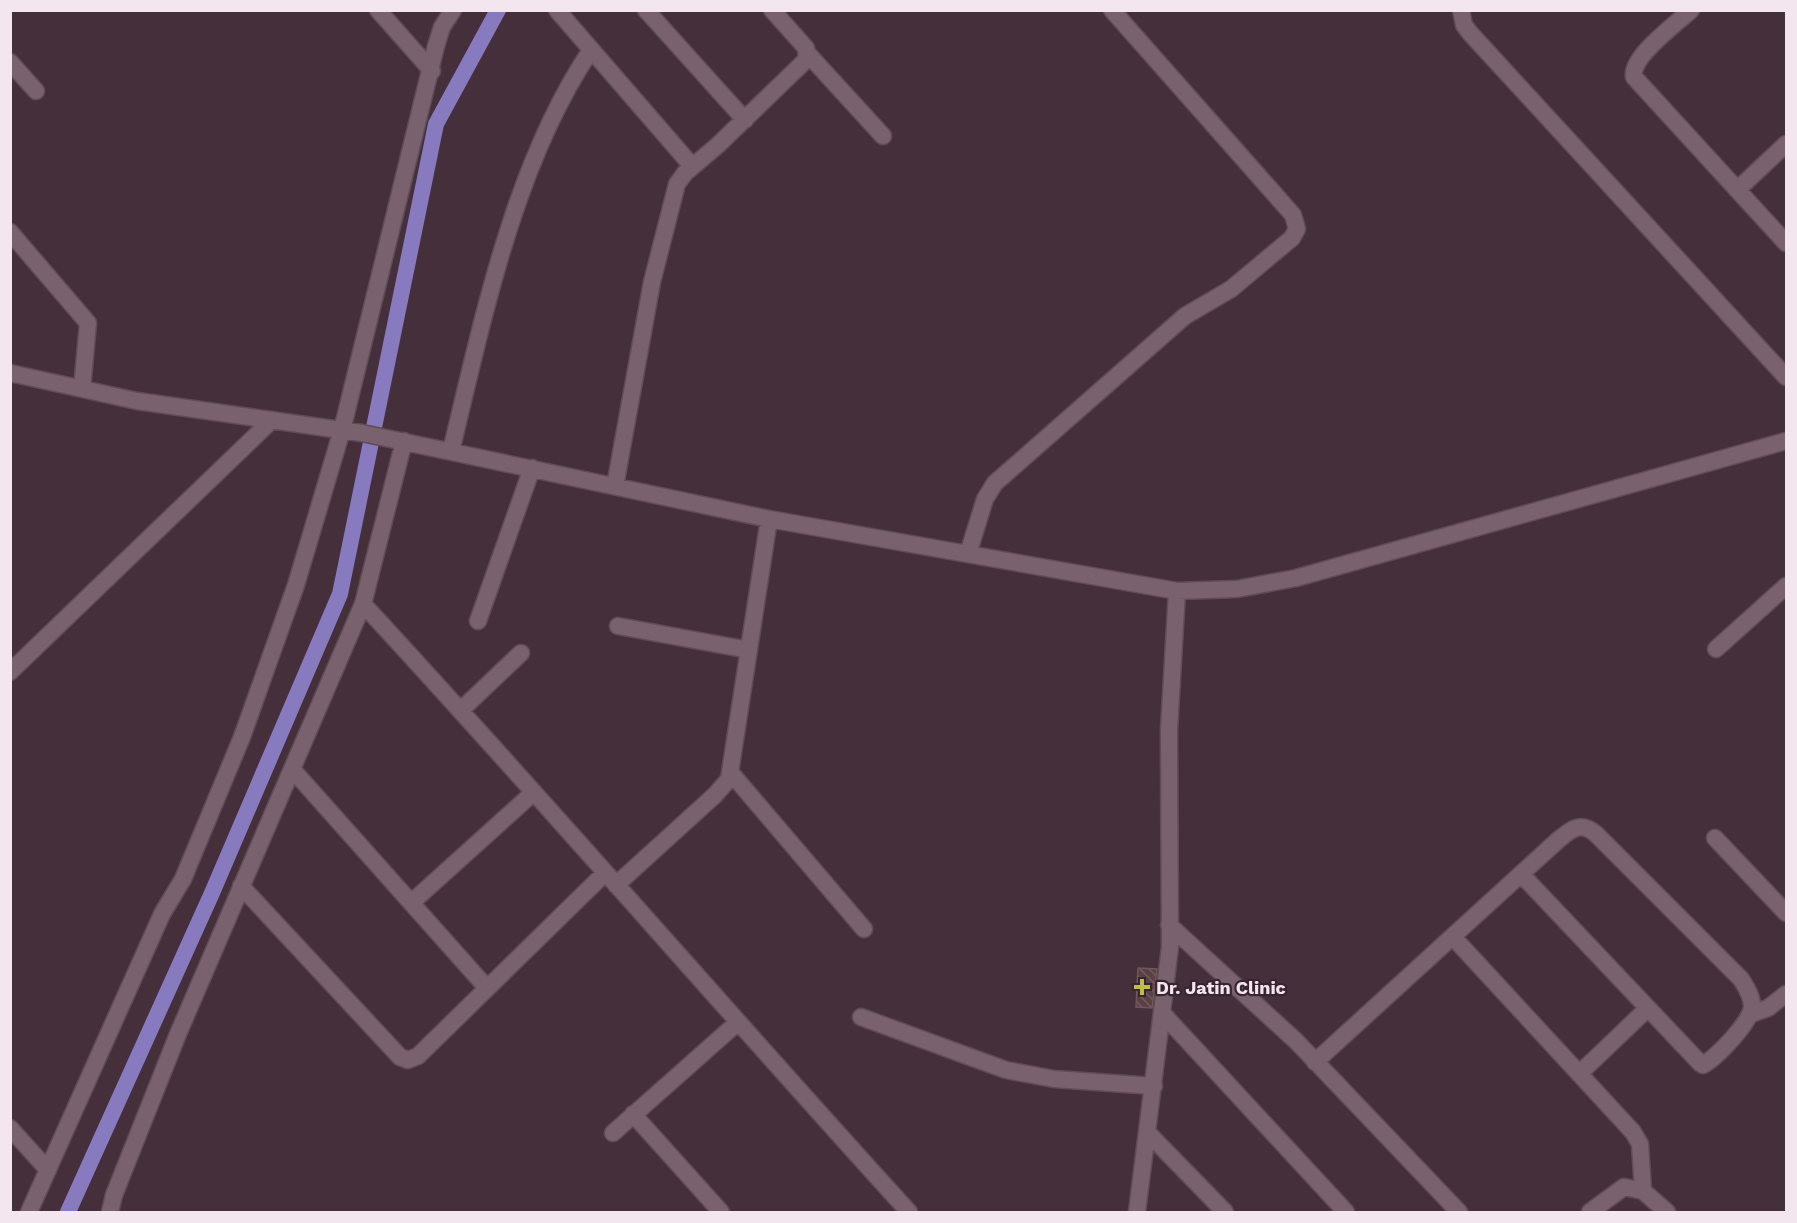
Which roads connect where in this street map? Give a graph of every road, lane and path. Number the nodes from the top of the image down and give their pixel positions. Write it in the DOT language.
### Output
graph roads {
  1 [pos="378,10"];
  2 [pos="453,10"];
  3 [pos="557,10"];
  4 [pos="646,10"];
  5 [pos="772,10"];
  6 [pos="1112,10"];
  7 [pos="1461,10"];
  8 [pos="1691,10"];
  9 [pos="591,50"];
  10 [pos="808,54"];
  11 [pos="10,62"];
  12 [pos="432,71"];
  13 [pos="36,91"];
  14 [pos="745,120"];
  15 [pos="883,136"];
  16 [pos="1786,144"];
  17 [pos="692,166"];
  18 [pos="1737,190"];
  19 [pos="10,232"];
  20 [pos="1786,243"];
  21 [pos="10,373"];
  22 [pos="1786,378"];
  23 [pos="82,389"];
  24 [pos="272,420"];
  25 [pos="342,430"];
  26 [pos="399,440"];
  27 [pos="1786,441"];
  28 [pos="451,451"];
  29 [pos="532,468"];
  30 [pos="615,486"];
  31 [pos="769,519"];
  32 [pos="968,554"];
  33 [pos="1786,586"];
  34 [pos="1177,591"];
  35 [pos="363,604"];
  36 [pos="478,621"];
  37 [pos="618,626"];
  38 [pos="1716,649"];
  39 [pos="749,650"];
  40 [pos="521,653"];
  41 [pos="10,672"];
  42 [pos="461,710"];
  43 [pos="292,769"];
  44 [pos="731,773"];
  45 [pos="534,792"];
  46 [pos="1715,838"];
  47 [pos="1521,874"];
  48 [pos="610,879"];
  49 [pos="241,886"];
  50 [pos="411,903"];
  51 [pos="1786,913"];
  52 [pos="1169,925"];
  53 [pos="864,929"];
  54 [pos="1453,937"];
  55 [pos="487,988"];
  56 [pos="1786,994"];
  57 [pos="1647,1009"];
  58 [pos="1163,1014"];
  59 [pos="1751,1014"];
  60 [pos="861,1017"];
  61 [pos="737,1023"];
  62 [pos="1315,1062"];
  63 [pos="1579,1074"];
  64 [pos="1154,1086"];
  65 [pos="633,1114"];
  66 [pos="10,1128"];
  67 [pos="1147,1132"];
  68 [pos="613,1133"];
  69 [pos="48,1170"];
  70 [pos="1643,1191"];
  71 [pos="29,1212"];
  72 [pos="111,1212"];
  73 [pos="721,1212"];
  74 [pos="909,1212"];
  75 [pos="1137,1212"];
  76 [pos="1225,1212"];
  77 [pos="1346,1212"];
  78 [pos="1460,1212"];
  79 [pos="1590,1212"];
  80 [pos="1667,1212"];
  1 -- 12 [label="street"];
  2 -- 12 [label="street"];
  3 -- 9 [label="street"];
  4 -- 14 [label="street"];
  5 -- 10 [label="street"];
  6 -- 32 [label="street"];
  7 -- 22 [label="street"];
  8 -- 18 [label="street"];
  9 -- 17 [label="street"];
  9 -- 28 [label="street"];
  10 -- 14 [label="street"];
  10 -- 15 [label="street"];
  11 -- 13 [label="street"];
  12 -- 25 [label="street"];
  14 -- 17 [label="street"];
  16 -- 18 [label="street"];
  17 -- 30 [label="street"];
  18 -- 20 [label="street"];
  19 -- 23 [label="street"];
  21 -- 23 [label="street"];
  23 -- 24 [label="street"];
  24 -- 25 [label="street"];
  24 -- 41 [label="street"];
  25 -- 26 [label="street"];
  25 -- 69 [label="street"];
  26 -- 28 [label="street"];
  26 -- 35 [label="street"];
  27 -- 34 [label="street"];
  28 -- 29 [label="street"];
  29 -- 30 [label="street"];
  29 -- 36 [label="street"];
  30 -- 31 [label="street"];
  31 -- 32 [label="street"];
  31 -- 39 [label="street"];
  32 -- 34 [label="street"];
  33 -- 38 [label="street"];
  34 -- 52 [label="street"];
  35 -- 42 [label="street"];
  35 -- 43 [label="street"];
  37 -- 39 [label="street"];
  39 -- 44 [label="street"];
  40 -- 42 [label="street"];
  42 -- 45 [label="street"];
  43 -- 49 [label="street"];
  43 -- 50 [label="street"];
  44 -- 48 [label="street"];
  44 -- 53 [label="street"];
  45 -- 48 [label="street"];
  45 -- 50 [label="street"];
  46 -- 51 [label="street"];
  47 -- 54 [label="street"];
  47 -- 57 [label="street"];
  47 -- 59 [label="street"];
  48 -- 55 [label="street"];
  48 -- 61 [label="street"];
  49 -- 55 [label="street"];
  49 -- 72 [label="street"];
  50 -- 55 [label="street"];
  52 -- 58 [label="street"];
  52 -- 62 [label="street"];
  54 -- 62 [label="street"];
  54 -- 63 [label="street"];
  56 -- 59 [label="street"];
  57 -- 59 [label="street"];
  57 -- 63 [label="street"];
  58 -- 64 [label="street"];
  58 -- 77 [label="street"];
  60 -- 64 [label="street"];
  61 -- 65 [label="street"];
  61 -- 74 [label="street"];
  62 -- 78 [label="street"];
  63 -- 70 [label="street"];
  64 -- 67 [label="street"];
  65 -- 68 [label="street"];
  65 -- 73 [label="street"];
  66 -- 69 [label="street"];
  67 -- 75 [label="street"];
  67 -- 76 [label="street"];
  69 -- 71 [label="street"];
  70 -- 79 [label="street"];
  70 -- 80 [label="street"];
}
